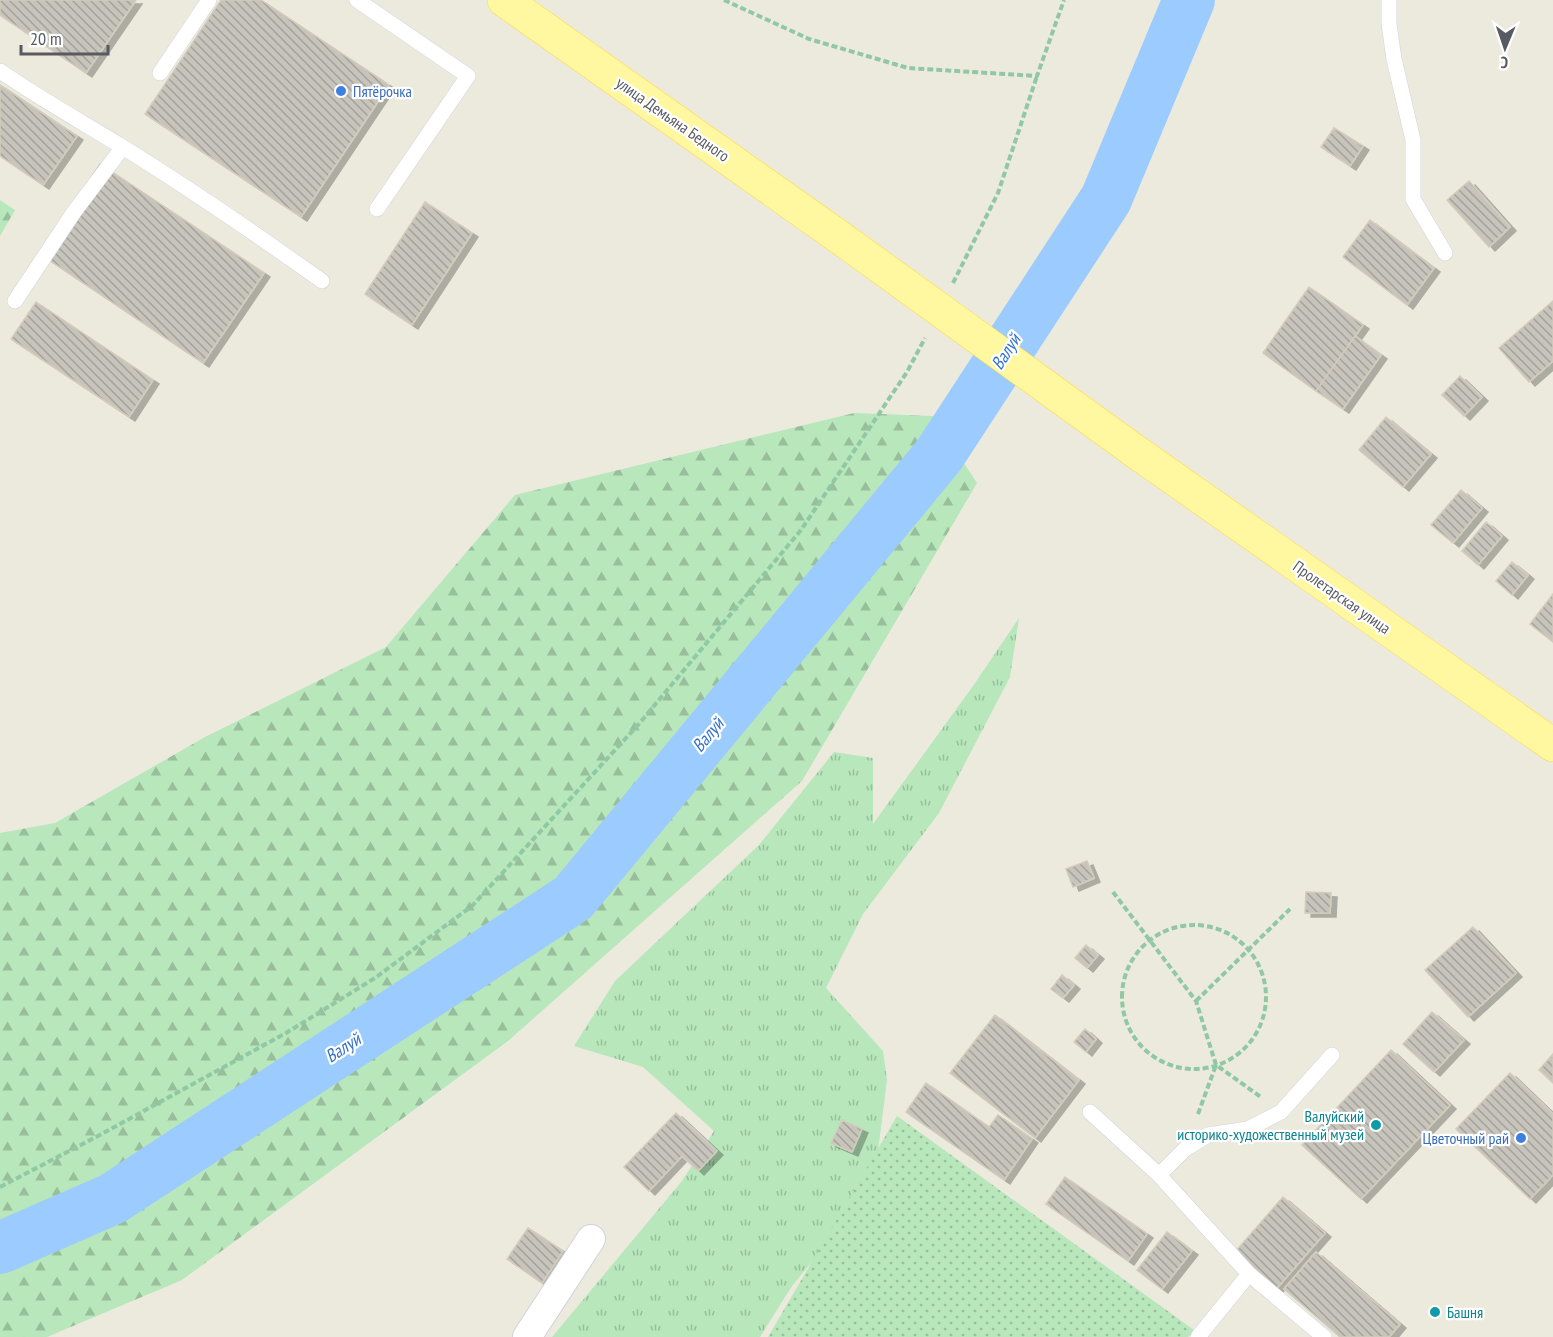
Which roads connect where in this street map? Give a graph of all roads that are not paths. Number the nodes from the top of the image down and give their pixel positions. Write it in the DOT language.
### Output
graph roads {
  1 [pos="209,0"];
  2 [pos="357,0"];
  3 [pos="504,0"];
  4 [pos="1389,0"];
  5 [pos="0,71"];
  6 [pos="160,73"];
  7 [pos="123,147"];
  8 [pos="377,209"];
  9 [pos="1445,254"];
  10 [pos="321,282"];
  11 [pos="15,301"];
  12 [pos="1132,449"];
  13 [pos="1553,745"];
  14 [pos="1332,1055"];
  15 [pos="1090,1112"];
  16 [pos="1159,1175"];
  17 [pos="591,1239"];
  18 [pos="1249,1274"];
  19 [pos="527,1337"];
  20 [pos="1198,1337"];
  21 [pos="1324,1337"];
  1 -- 6 [label="lane"];
  2 -- 8 [label="lane"];
  3 -- 12 [label="main road, улица Демьяна Бедного, bridge"];
  4 -- 9 [label="lane"];
  5 -- 7 [label="lane"];
  7 -- 10 [label="lane"];
  7 -- 11 [label="lane"];
  12 -- 13 [label="main road, Пролетарская улица"];
  14 -- 16 [label="lane"];
  15 -- 16 [label="lane"];
  16 -- 18 [label="lane"];
  17 -- 19 [label="street"];
  18 -- 20 [label="lane"];
  18 -- 21 [label="lane"];
}
